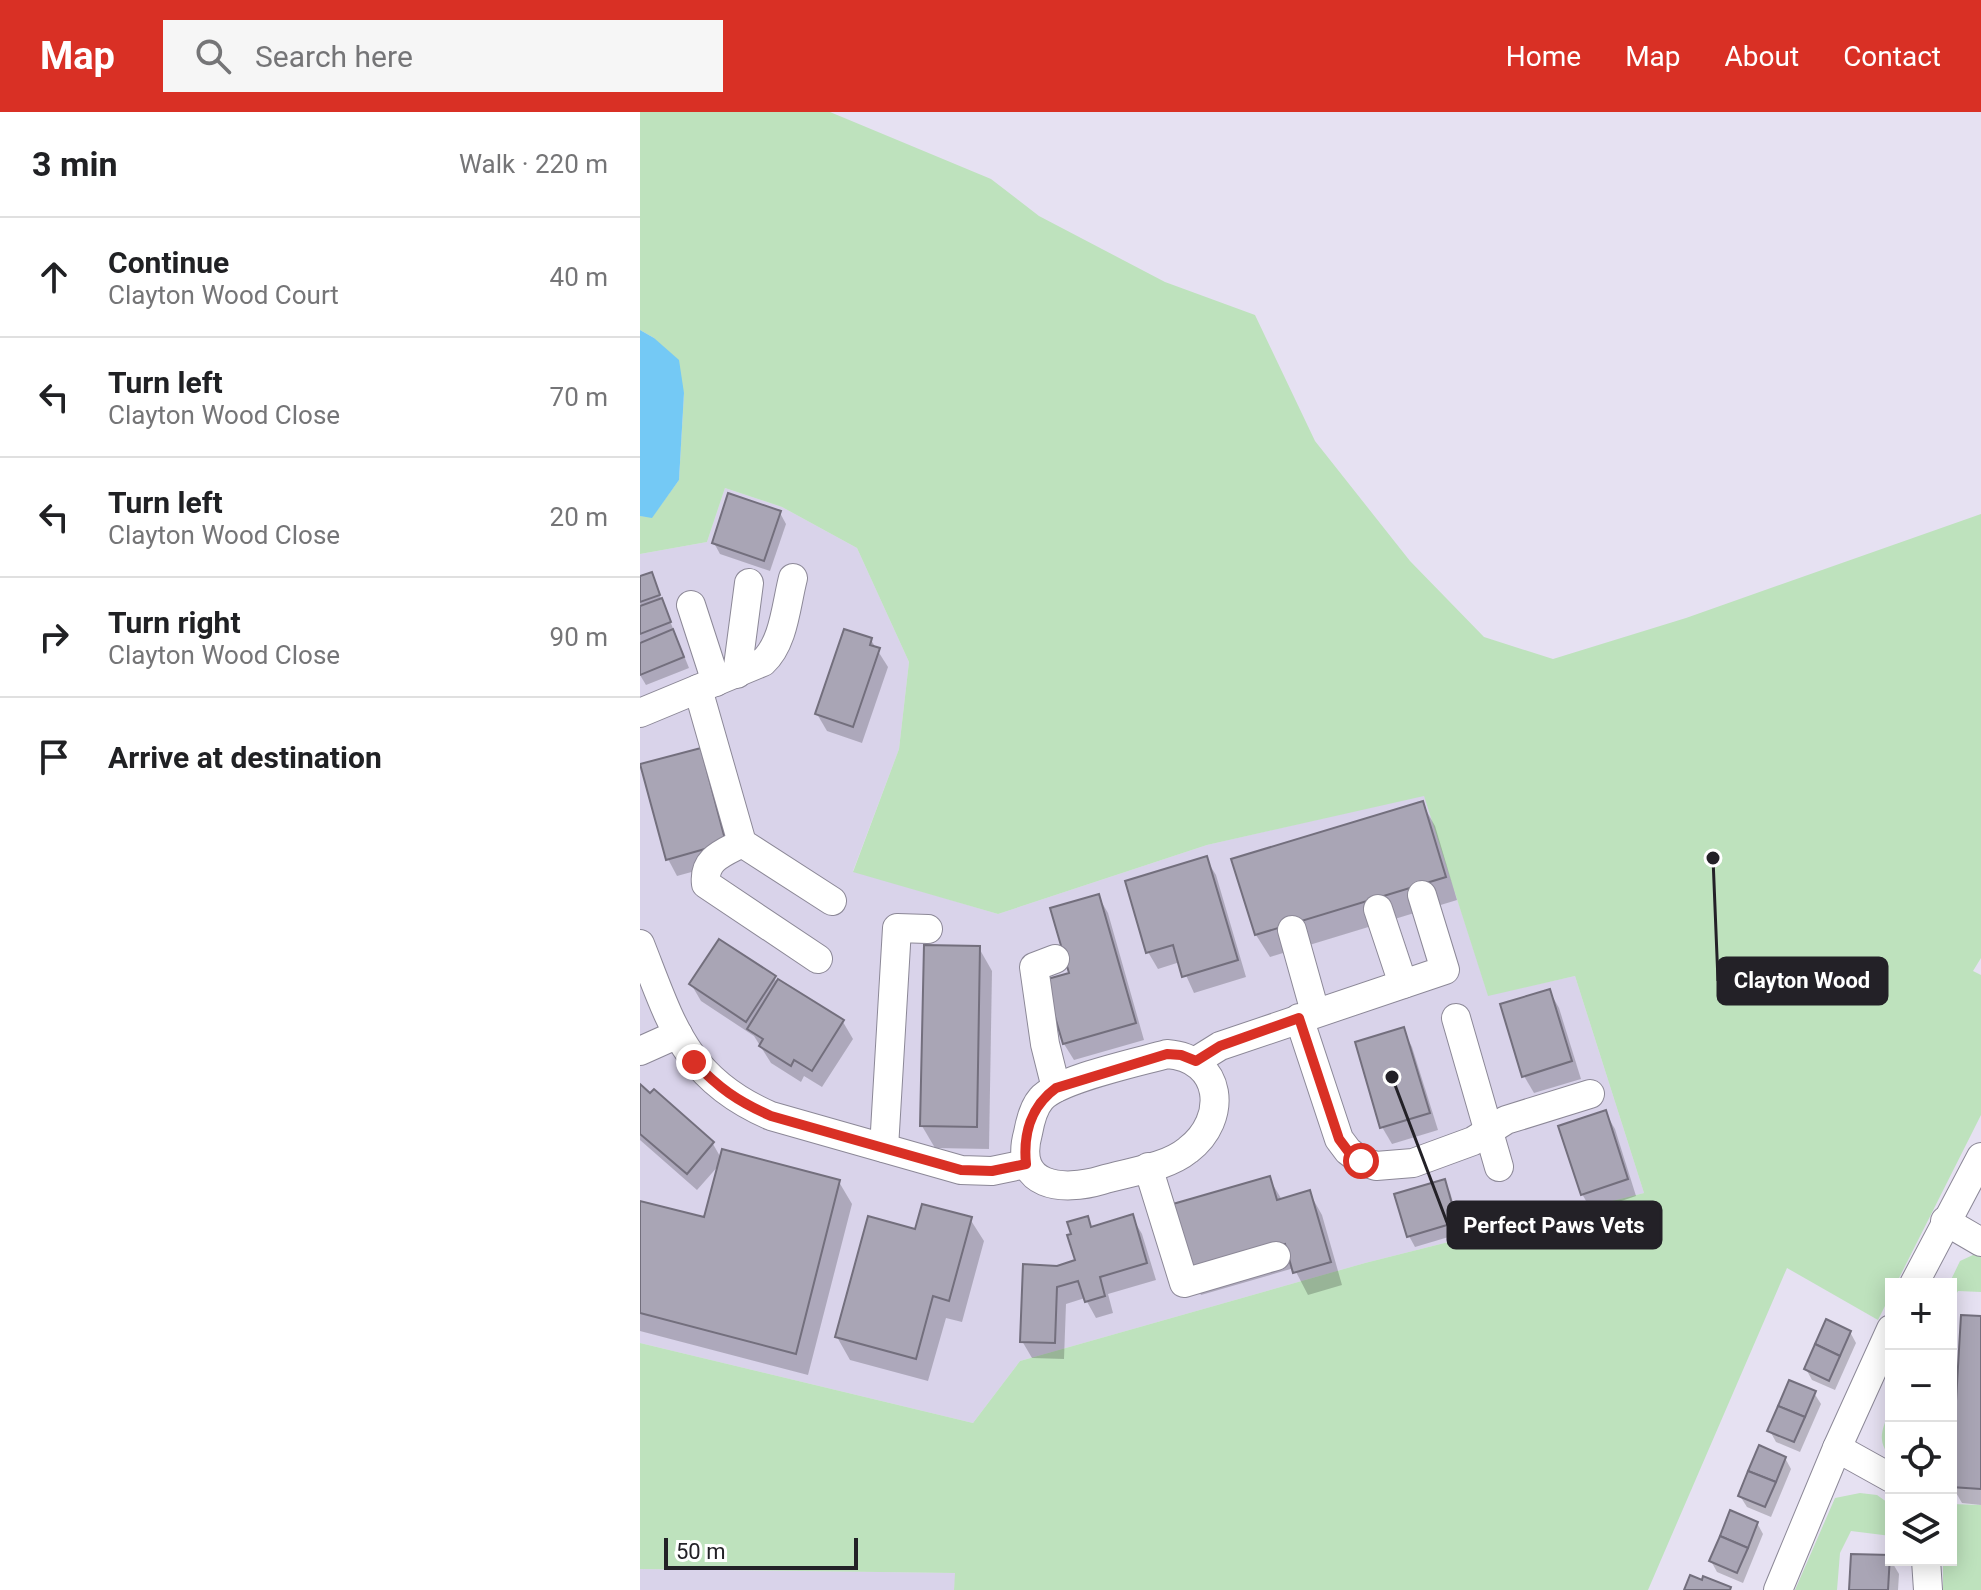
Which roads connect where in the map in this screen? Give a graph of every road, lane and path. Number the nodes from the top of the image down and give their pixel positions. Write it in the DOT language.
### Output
graph roads {
  1 [pos="793,578"];
  2 [pos="749,583"];
  3 [pos="691,605"];
  4 [pos="717,682"];
  5 [pos="640,713"];
  6 [pos="742,843"];
  7 [pos="1422,895"];
  8 [pos="832,901"];
  9 [pos="1378,909"];
  10 [pos="928,929"];
  11 [pos="1292,930"];
  12 [pos="640,944"];
  13 [pos="818,959"];
  14 [pos="1055,959"];
  15 [pos="1403,984"];
  16 [pos="1307,1015"];
  17 [pos="1456,1018"];
  18 [pos="678,1034"];
  19 [pos="640,1051"];
  20 [pos="1196,1061"];
  21 [pos="1056,1088"];
  22 [pos="1590,1094"];
  23 [pos="1488,1131"];
  24 [pos="884,1148"];
  25 [pos="1981,1157"];
  26 [pos="1026,1164"];
  27 [pos="1148,1167"];
  28 [pos="1499,1167"];
  29 [pos="1945,1221"];
  30 [pos="1981,1242"];
  31 [pos="1276,1256"];
  32 [pos="1917,1278"];
  33 [pos="1885,1342"];
  34 [pos="1837,1448"];
  35 [pos="1885,1475"];
  36 [pos="1926,1566"];
  37 [pos="1778,1590"];
  38 [pos="1928,1590"];
  1 -- 4 [label="street"];
  2 -- 4 [label="street"];
  3 -- 4 [label="street"];
  4 -- 5 [label="street"];
  4 -- 6 [label="street"];
  6 -- 8 [label="street"];
  6 -- 13 [label="street"];
  7 -- 15 [label="street"];
  9 -- 15 [label="street"];
  10 -- 24 [label="street"];
  11 -- 16 [label="street"];
  12 -- 18 [label="street"];
  14 -- 21 [label="street"];
  15 -- 16 [label="street"];
  16 -- 20 [label="street"];
  16 -- 23 [label="street"];
  17 -- 23 [label="street"];
  18 -- 19 [label="street"];
  18 -- 24 [label="street"];
  20 -- 21 [label="street"];
  20 -- 27 [label="street"];
  21 -- 26 [label="street"];
  22 -- 23 [label="street"];
  23 -- 28 [label="street"];
  24 -- 26 [label="street"];
  25 -- 29 [label="street"];
  26 -- 27 [label="street"];
  27 -- 31 [label="street"];
  29 -- 30 [label="street"];
  29 -- 32 [label="street"];
  33 -- 34 [label="street"];
  34 -- 35 [label="street"];
  34 -- 37 [label="street"];
  36 -- 38 [label="street"];
}
